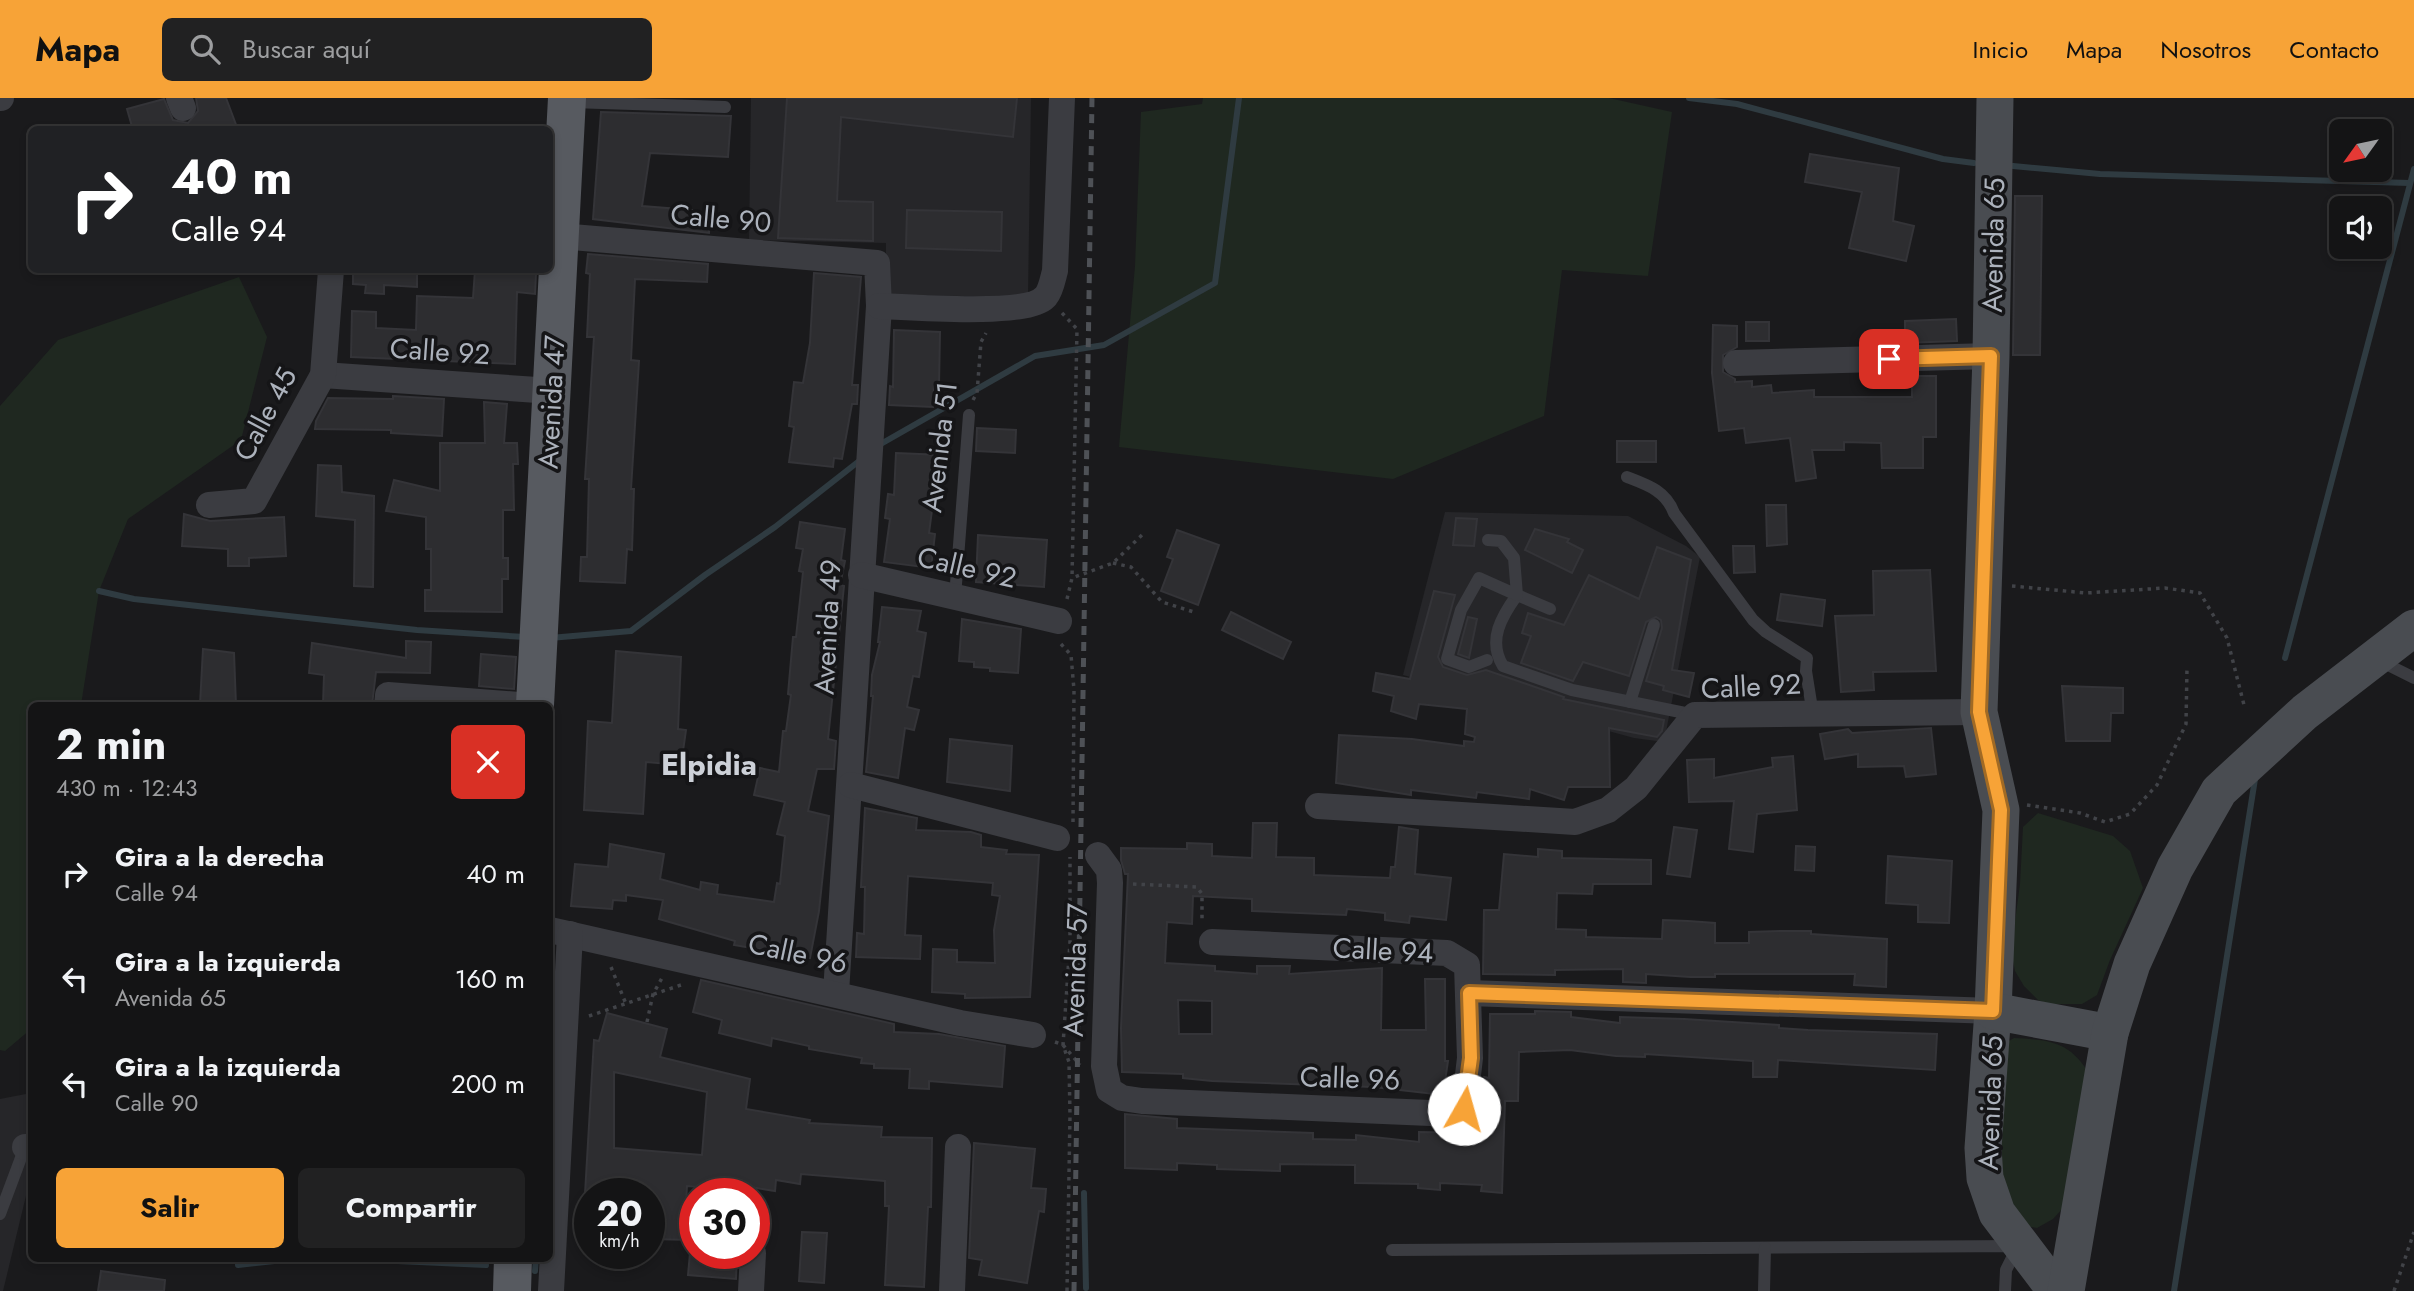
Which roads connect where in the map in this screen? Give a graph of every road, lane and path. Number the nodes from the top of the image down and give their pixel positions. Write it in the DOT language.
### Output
graph roads {
  1 [pos="1062,98"];
  2 [pos="1994,98"];
  3 [pos="567,100"];
  4 [pos="725,107"];
  5 [pos="560,236"];
  6 [pos="877,263"];
  7 [pos="331,273"];
  8 [pos="1046,297"];
  9 [pos="879,306"];
  10 [pos="997,309"];
  11 [pos="1991,356"];
  12 [pos="1736,363"];
  13 [pos="323,374"];
  14 [pos="552,391"];
  15 [pos="969,415"];
  16 [pos="1627,477"];
  17 [pos="209,505"];
  18 [pos="1145,532"];
  19 [pos="1488,541"];
  20 [pos="1113,563"];
  21 [pos="860,575"];
  22 [pos="1072,578"];
  23 [pos="1982,583"];
  24 [pos="1517,595"];
  25 [pos="955,597"];
  26 [pos="1550,609"];
  27 [pos="1197,613"];
  28 [pos="1052,619"];
  29 [pos="1654,625"];
  30 [pos="2414,628"];
  31 [pos="2373,657"];
  32 [pos="1487,660"];
  33 [pos="2187,668"];
  34 [pos="2414,678"];
  35 [pos="387,700"];
  36 [pos="440,702"];
  37 [pos="535,702"];
  38 [pos="1630,702"];
  39 [pos="2244,705"];
  40 [pos="1979,712"];
  41 [pos="1695,715"];
  42 [pos="1813,715"];
  43 [pos="851,785"];
  44 [pos="1318,806"];
  45 [pos="2001,810"];
  46 [pos="1066,839"];
  47 [pos="1098,856"];
  48 [pos="1110,883"];
  49 [pos="571,935"];
  50 [pos="1212,942"];
  51 [pos="701,964"];
  52 [pos="836,993"];
  53 [pos="1469,993"];
  54 [pos="653,995"];
  55 [pos="626,1004"];
  56 [pos="1993,1011"];
  57 [pos="647,1022"];
  58 [pos="565,1024"];
  59 [pos="2110,1033"];
  60 [pos="1033,1035"];
  61 [pos="1063,1045"];
  62 [pos="1109,1090"];
  63 [pos="556,1100"];
  64 [pos="958,1147"];
  65 [pos="28,1149"];
  66 [pos="0,1214"];
  67 [pos="553,1215"];
  68 [pos="2078,1216"];
  69 [pos="2414,1232"];
  70 [pos="2018,1246"];
  71 [pos="1765,1248"];
  72 [pos="1392,1250"];
  73 [pos="552,1262"];
  74 [pos="752,1269"];
  75 [pos="551,1291"];
  76 [pos="751,1291"];
  77 [pos="952,1291"];
  78 [pos="1067,1291"];
  79 [pos="1764,1291"];
  80 [pos="2005,1291"];
  81 [pos="2056,1291"];
  82 [pos="2066,1291"];
  83 [pos="2394,1291"];
  1 -- 8 [label="street"];
  2 -- 11 [label="street, Avenida 65"];
  3 -- 4 [label="lane"];
  3 -- 5 [label="main road, Avenida 47"];
  5 -- 6 [label="street, Calle 90"];
  5 -- 14 [label="main road, Avenida 47"];
  6 -- 9 [label="street, Avenida 49"];
  7 -- 13 [label="street, Calle 45"];
  8 -- 10 [label="street"];
  8 -- 22 [label="path"];
  9 -- 10 [label="street"];
  9 -- 21 [label="street, Avenida 49"];
  10 -- 15 [label="path, Avenida 51"];
  11 -- 12 [label="street"];
  11 -- 23 [label="street, Avenida 65"];
  13 -- 14 [label="street, Calle 92"];
  13 -- 17 [label="street, Calle 45"];
  14 -- 37 [label="main road, Avenida 47"];
  15 -- 25 [label="lane, Avenida 51"];
  16 -- 42 [label="lane"];
  18 -- 20 [label="path"];
  19 -- 24 [label="lane"];
  20 -- 22 [label="path"];
  20 -- 27 [label="path"];
  21 -- 25 [label="street, Calle 92"];
  21 -- 43 [label="street, Avenida 49"];
  22 -- 28 [label="path"];
  23 -- 39 [label="path"];
  23 -- 40 [label="street, Avenida 65"];
  24 -- 26 [label="lane"];
  24 -- 32 [label="lane"];
  24 -- 38 [label="lane"];
  25 -- 28 [label="street, Calle 92"];
  28 -- 46 [label="path"];
  29 -- 38 [label="lane"];
  30 -- 31 [label="street"];
  31 -- 34 [label="lane"];
  31 -- 59 [label="street"];
  33 -- 45 [label="path"];
  35 -- 36 [label="street"];
  38 -- 41 [label="lane"];
  40 -- 42 [label="street, Calle 92"];
  40 -- 45 [label="street, Avenida 65"];
  41 -- 42 [label="street, Calle 92"];
  41 -- 44 [label="street, Calle 92"];
  43 -- 46 [label="street"];
  43 -- 52 [label="street, Avenida 49"];
  45 -- 56 [label="street, Avenida 65"];
  46 -- 61 [label="path"];
  47 -- 48 [label="street, Avenida 57"];
  48 -- 50 [label="path"];
  48 -- 62 [label="street, Avenida 57"];
  49 -- 51 [label="street, Calle 96"];
  49 -- 55 [label="path"];
  49 -- 58 [label="street"];
  50 -- 53 [label="street, Calle 94"];
  51 -- 52 [label="street, Calle 96"];
  51 -- 54 [label="path"];
  52 -- 60 [label="street, Calle 96"];
  53 -- 56 [label="street"];
  53 -- 62 [label="street, Calle 96"];
  54 -- 55 [label="path"];
  54 -- 57 [label="path"];
  55 -- 58 [label="path"];
  56 -- 59 [label="street"];
  56 -- 70 [label="street, Avenida 65"];
  58 -- 63 [label="street"];
  59 -- 68 [label="street"];
  60 -- 61 [label="path"];
  61 -- 62 [label="path"];
  61 -- 78 [label="path"];
  63 -- 67 [label="street"];
  64 -- 77 [label="street"];
  65 -- 66 [label="lane"];
  68 -- 70 [label="street"];
  68 -- 82 [label="street"];
  69 -- 83 [label="path"];
  70 -- 71 [label="lane"];
  70 -- 80 [label="lane"];
  70 -- 81 [label="street, Avenida 65"];
  71 -- 72 [label="lane"];
  71 -- 79 [label="lane"];
  73 -- 75 [label="street"];
  74 -- 76 [label="street"];
}
